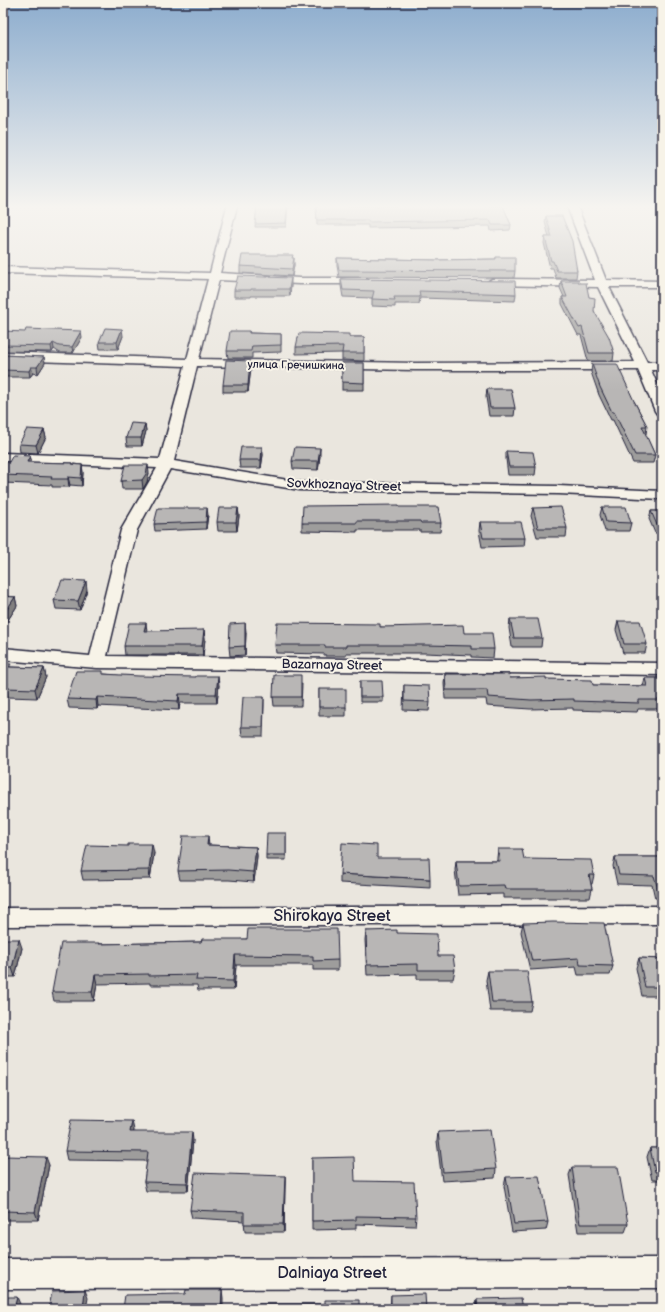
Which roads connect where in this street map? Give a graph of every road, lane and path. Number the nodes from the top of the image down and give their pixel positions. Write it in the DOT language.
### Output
graph roads {
  1 [pos="215,267"];
  2 [pos="596,267"];
  3 [pos="3,270"];
  4 [pos="213,276"];
  5 [pos="379,281"];
  6 [pos="482,282"];
  7 [pos="602,283"];
  8 [pos="662,284"];
  9 [pos="3,356"];
  10 [pos="193,364"];
  11 [pos="643,366"];
  12 [pos="662,366"];
  13 [pos="662,411"];
  14 [pos="3,457"];
  15 [pos="166,464"];
  16 [pos="662,494"];
  17 [pos="3,654"];
  18 [pos="98,662"];
  19 [pos="662,669"];
  20 [pos="662,915"];
  21 [pos="3,917"];
  22 [pos="662,1273"];
  23 [pos="3,1274"];
  1 -- 4 [label="street"];
  2 -- 7 [label="street"];
  3 -- 4 [label="street"];
  4 -- 5 [label="street"];
  4 -- 10 [label="street"];
  6 -- 7 [label="street"];
  7 -- 8 [label="street"];
  7 -- 11 [label="street"];
  9 -- 10 [label="street, улица Гречишкина"];
  10 -- 11 [label="street, улица Гречишкина"];
  10 -- 15 [label="street"];
  11 -- 12 [label="street, улица Гречишкина"];
  11 -- 13 [label="street"];
  14 -- 15 [label="street, Sovkhoznaya Street"];
  15 -- 16 [label="street, Sovkhoznaya Street"];
  15 -- 18 [label="street"];
  17 -- 18 [label="street, Bazarnaya Street"];
  18 -- 19 [label="street, Bazarnaya Street"];
  20 -- 21 [label="street, Shirokaya Street"];
  22 -- 23 [label="street, Dalniaya Street"];
}
